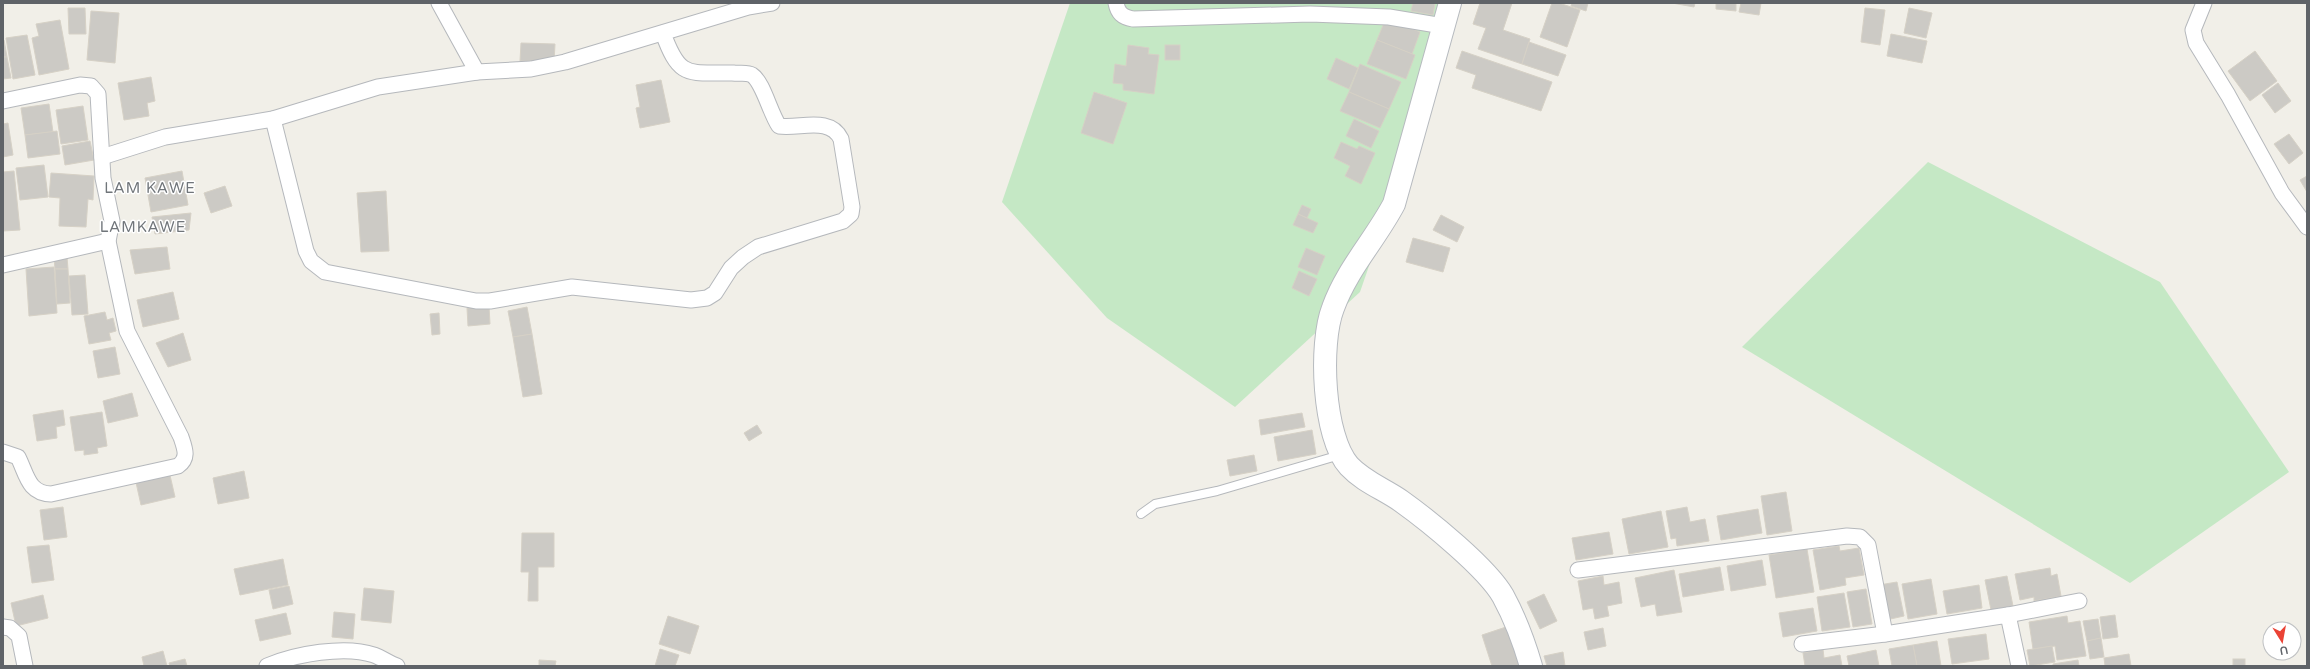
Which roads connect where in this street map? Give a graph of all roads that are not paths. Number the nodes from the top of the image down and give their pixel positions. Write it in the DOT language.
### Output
graph roads {
  1 [pos="439,3"];
  2 [pos="772,3"];
  3 [pos="1116,3"];
  4 [pos="1450,3"];
  5 [pos="2204,3"];
  6 [pos="1443,26"];
  7 [pos="663,33"];
  8 [pos="477,72"];
  9 [pos="3,101"];
  10 [pos="273,119"];
  11 [pos="102,157"];
  12 [pos="2307,227"];
  13 [pos="108,241"];
  14 [pos="3,265"];
  15 [pos="3,452"];
  16 [pos="1341,455"];
  17 [pos="1141,514"];
  18 [pos="1578,570"];
  19 [pos="2080,601"];
  20 [pos="2008,615"];
  21 [pos="3,627"];
  22 [pos="1885,634"];
  23 [pos="1802,644"];
  24 [pos="25,666"];
  25 [pos="267,666"];
  26 [pos="397,666"];
  27 [pos="1532,666"];
  28 [pos="2019,666"];
  1 -- 8 [label="street"];
  2 -- 7 [label="street"];
  3 -- 6 [label="street"];
  4 -- 6 [label="main road"];
  5 -- 12 [label="street"];
  6 -- 16 [label="main road"];
  7 -- 8 [label="street"];
  7 -- 10 [label="street"];
  8 -- 10 [label="street"];
  9 -- 11 [label="street"];
  10 -- 11 [label="street"];
  11 -- 13 [label="street"];
  13 -- 14 [label="street"];
  13 -- 15 [label="street"];
  16 -- 17 [label="lane"];
  16 -- 27 [label="main road"];
  18 -- 22 [label="street"];
  19 -- 20 [label="street"];
  20 -- 22 [label="street"];
  20 -- 28 [label="street"];
  21 -- 24 [label="street"];
  22 -- 23 [label="street"];
  25 -- 26 [label="street"];
}
